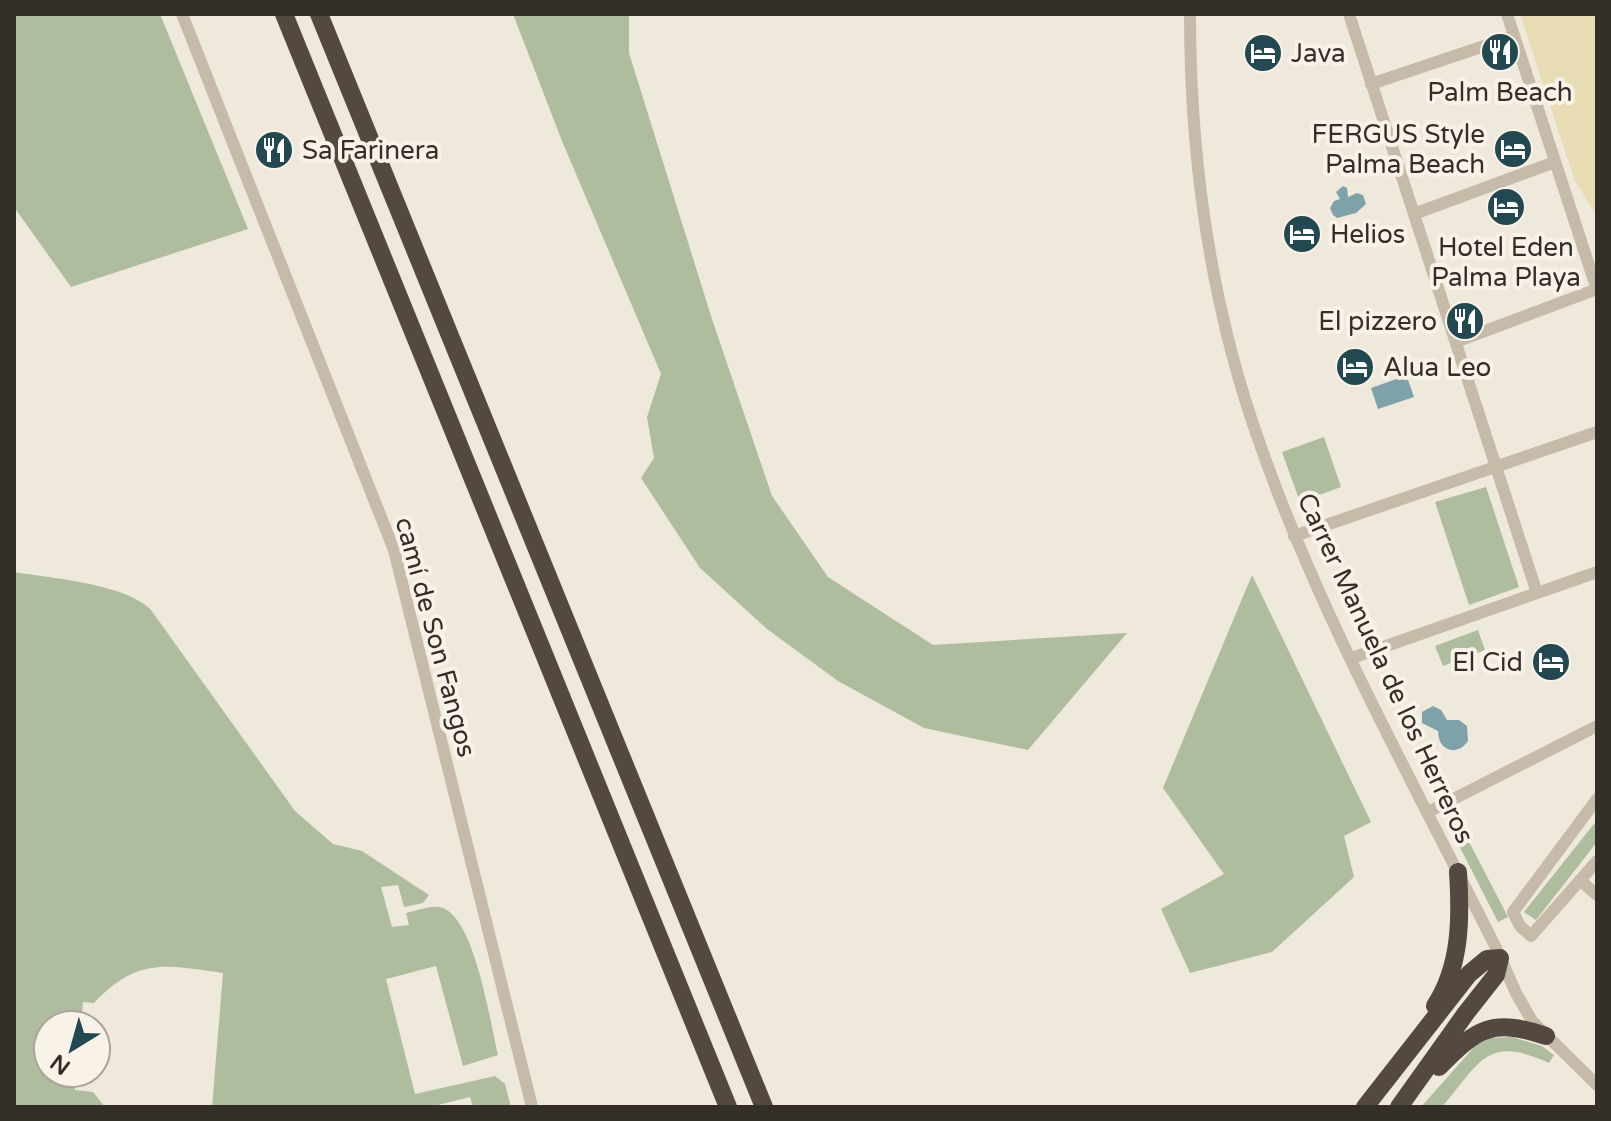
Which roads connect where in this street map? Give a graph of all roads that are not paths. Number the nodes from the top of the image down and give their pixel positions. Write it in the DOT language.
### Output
graph roads {
  1 [pos="182,14"];
  2 [pos="284,14"];
  3 [pos="319,14"];
  4 [pos="1190,14"];
  5 [pos="1349,14"];
  6 [pos="1507,14"];
  7 [pos="1514,36"];
  8 [pos="1371,84"];
  9 [pos="1555,162"];
  10 [pos="1414,214"];
  11 [pos="1597,290"];
  12 [pos="1456,342"];
  13 [pos="1597,432"];
  14 [pos="1496,467"];
  15 [pos="1294,536"];
  16 [pos="1597,572"];
  17 [pos="1537,593"];
  18 [pos="1352,658"];
  19 [pos="1597,726"];
  20 [pos="1597,799"];
  21 [pos="1428,812"];
  22 [pos="1597,861"];
  23 [pos="1458,872"];
  24 [pos="1580,880"];
  25 [pos="1597,895"];
  26 [pos="1500,958"];
  27 [pos="1546,1036"];
  28 [pos="1399,1063"];
  29 [pos="1592,1073"];
  30 [pos="1597,1085"];
  31 [pos="1401,1105"];
  32 [pos="532,1107"];
  33 [pos="728,1107"];
  34 [pos="764,1107"];
  35 [pos="1365,1107"];
  1 -- 32 [label="street, camí de Son Fangos"];
  2 -- 33 [label="highway"];
  3 -- 34 [label="highway"];
  4 -- 15 [label="street, Carrer Manuela de los Herreros"];
  5 -- 8 [label="street"];
  6 -- 7 [label="street"];
  7 -- 8 [label="street"];
  7 -- 9 [label="street"];
  8 -- 10 [label="street"];
  9 -- 10 [label="street"];
  9 -- 11 [label="street"];
  10 -- 12 [label="street"];
  11 -- 12 [label="street"];
  12 -- 14 [label="street"];
  13 -- 14 [label="street"];
  14 -- 15 [label="street"];
  14 -- 17 [label="street"];
  15 -- 18 [label="street, Carrer Manuela de los Herreros"];
  16 -- 17 [label="street"];
  17 -- 18 [label="street"];
  18 -- 21 [label="street, Carrer Manuela de los Herreros"];
  19 -- 21 [label="street"];
  20 -- 24 [label="street"];
  21 -- 23 [label="street, Carrer Manuela de los Herreros"];
  22 -- 24 [label="street"];
  23 -- 26 [label="street, Carrer Manuela de los Herreros"];
  23 -- 28 [label="highway"];
  24 -- 25 [label="street"];
  26 -- 27 [label="street, Carrer Manuela de los Herreros"];
  26 -- 28 [label="highway"];
  26 -- 31 [label="highway"];
  27 -- 29 [label="street, Carrer Manuela de los Herreros"];
  27 -- 31 [label="highway"];
  28 -- 35 [label="highway"];
  29 -- 30 [label="street, Carrer Manuela de los Herreros"];
}
